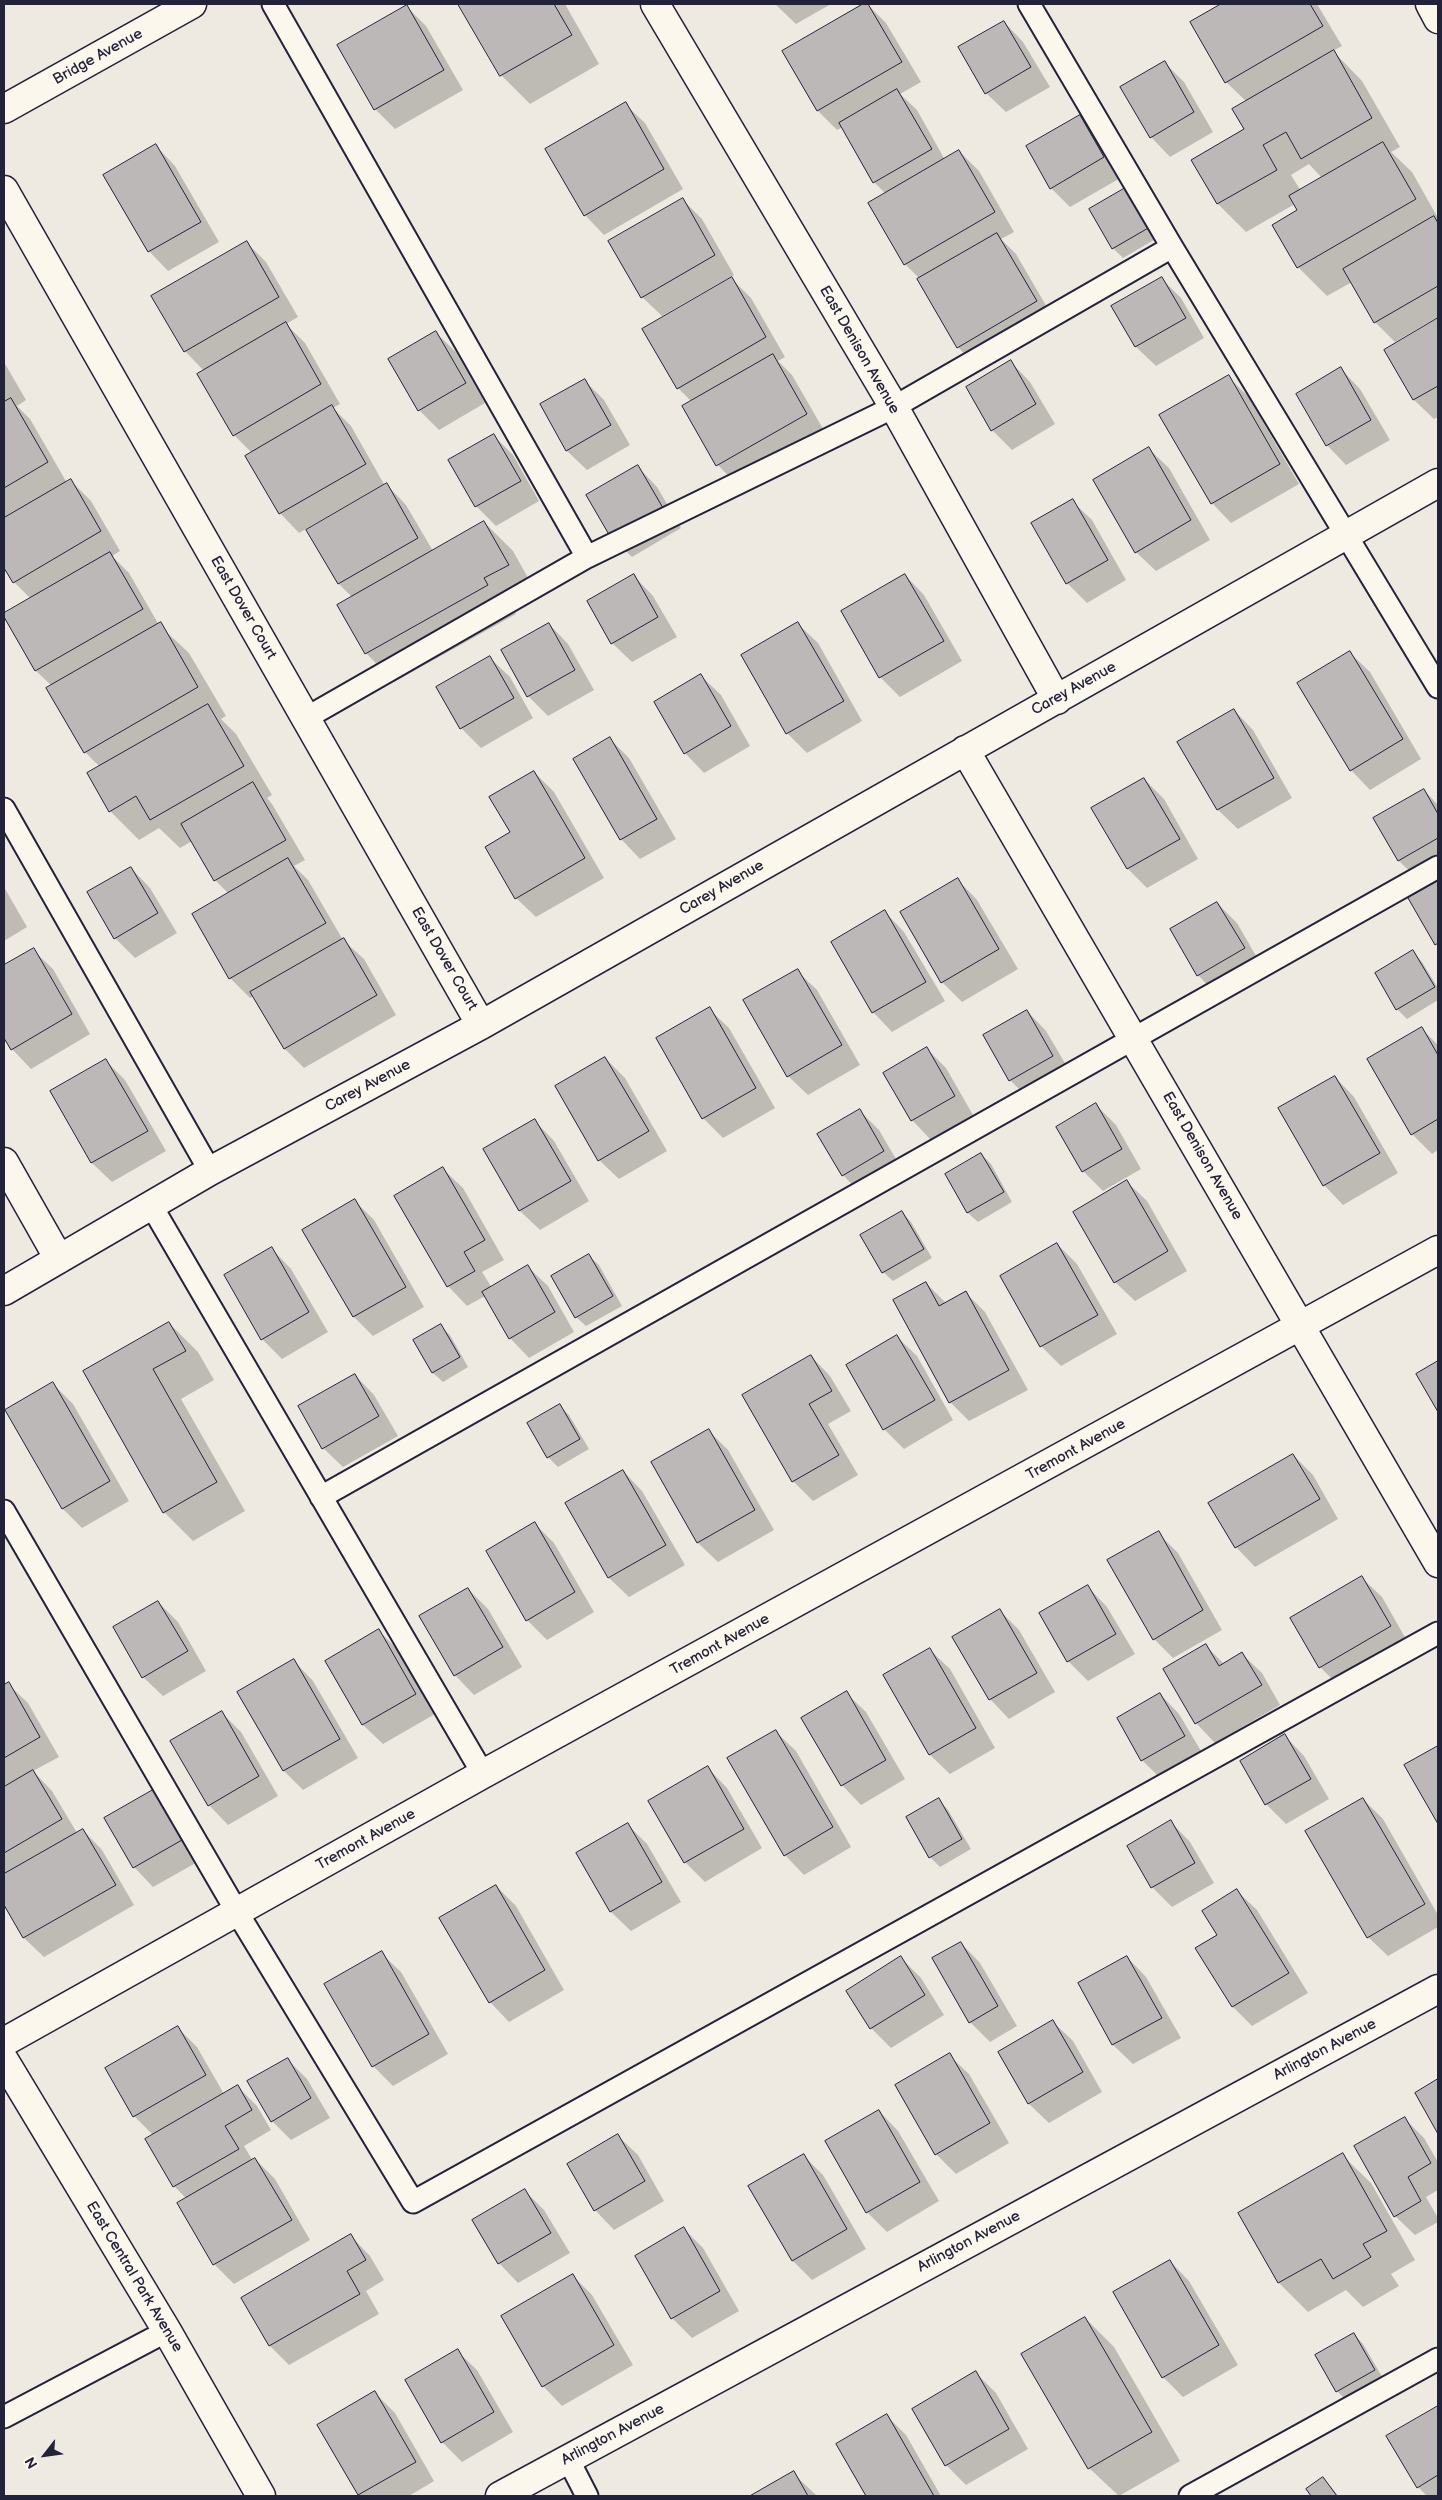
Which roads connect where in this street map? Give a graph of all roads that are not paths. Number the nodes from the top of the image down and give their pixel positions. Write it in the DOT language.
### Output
graph roads {
  1 [pos="192,4"];
  2 [pos="273,4"];
  3 [pos="655,4"];
  4 [pos="1029,4"];
  5 [pos="1430,4"];
  6 [pos="1438,19"];
  7 [pos="4,109"];
  8 [pos="4,190"];
  9 [pos="1172,247"];
  10 [pos="894,407"];
  11 [pos="1438,484"];
  12 [pos="1346,534"];
  13 [pos="588,557"];
  14 [pos="1438,687"];
  15 [pos="1057,700"];
  16 [pos="306,718"];
  17 [pos="965,750"];
  18 [pos="4,809"];
  19 [pos="1438,867"];
  20 [pos="482,1025"];
  21 [pos="1134,1038"];
  22 [pos="4,1162"];
  23 [pos="210,1171"];
  24 [pos="151,1205"];
  25 [pos="1438,1250"];
  26 [pos="59,1259"];
  27 [pos="4,1291"];
  28 [pos="1300,1327"];
  29 [pos="321,1497"];
  30 [pos="4,1511"];
  31 [pos="1438,1563"];
  32 [pos="1438,1633"];
  33 [pos="483,1774"];
  34 [pos="237,1912"];
  35 [pos="1438,1989"];
  36 [pos="4,2042"];
  37 [pos="4,2060"];
  38 [pos="167,2330"];
  39 [pos="1438,2359"];
  40 [pos="4,2417"];
  41 [pos="568,2459"];
  42 [pos="261,2496"];
  43 [pos="500,2496"];
  44 [pos="587,2496"];
  45 [pos="1190,2496"];
  1 -- 7 [label="street, Bridge Avenue"];
  2 -- 13 [label="lane"];
  3 -- 10 [label="street, East Denison Avenue"];
  4 -- 9 [label="lane"];
  5 -- 6 [label="street"];
  8 -- 16 [label="street, East Dover Court"];
  9 -- 10 [label="lane"];
  9 -- 12 [label="lane"];
  10 -- 13 [label="lane"];
  10 -- 15 [label="street, East Denison Avenue"];
  11 -- 12 [label="street, Carey Avenue"];
  12 -- 14 [label="lane"];
  12 -- 15 [label="street, Carey Avenue"];
  13 -- 16 [label="lane"];
  15 -- 17 [label="street, Carey Avenue"];
  16 -- 20 [label="street, East Dover Court"];
  17 -- 20 [label="street, Carey Avenue"];
  17 -- 21 [label="street, East Denison Avenue"];
  18 -- 23 [label="lane"];
  19 -- 21 [label="lane"];
  20 -- 23 [label="street, Carey Avenue"];
  21 -- 28 [label="street, East Denison Avenue"];
  21 -- 29 [label="lane"];
  22 -- 26 [label="street"];
  23 -- 24 [label="street, Carey Avenue"];
  24 -- 26 [label="street, Carey Avenue"];
  24 -- 29 [label="lane"];
  25 -- 28 [label="street, Tremont Avenue"];
  26 -- 27 [label="street, Carey Avenue"];
  28 -- 31 [label="street, East Denison Avenue"];
  28 -- 33 [label="street, Tremont Avenue"];
  29 -- 33 [label="lane"];
  30 -- 34 [label="lane"];
  32 -- 34 [label="lane"];
  33 -- 34 [label="street, Tremont Avenue"];
  34 -- 36 [label="street, Tremont Avenue"];
  35 -- 41 [label="street, Arlington Avenue"];
  37 -- 38 [label="street, East Central Park Avenue"];
  38 -- 40 [label="lane"];
  38 -- 42 [label="street, East Central Park Avenue"];
  39 -- 45 [label="lane"];
  41 -- 43 [label="street, Arlington Avenue"];
  41 -- 44 [label="lane"];
}
